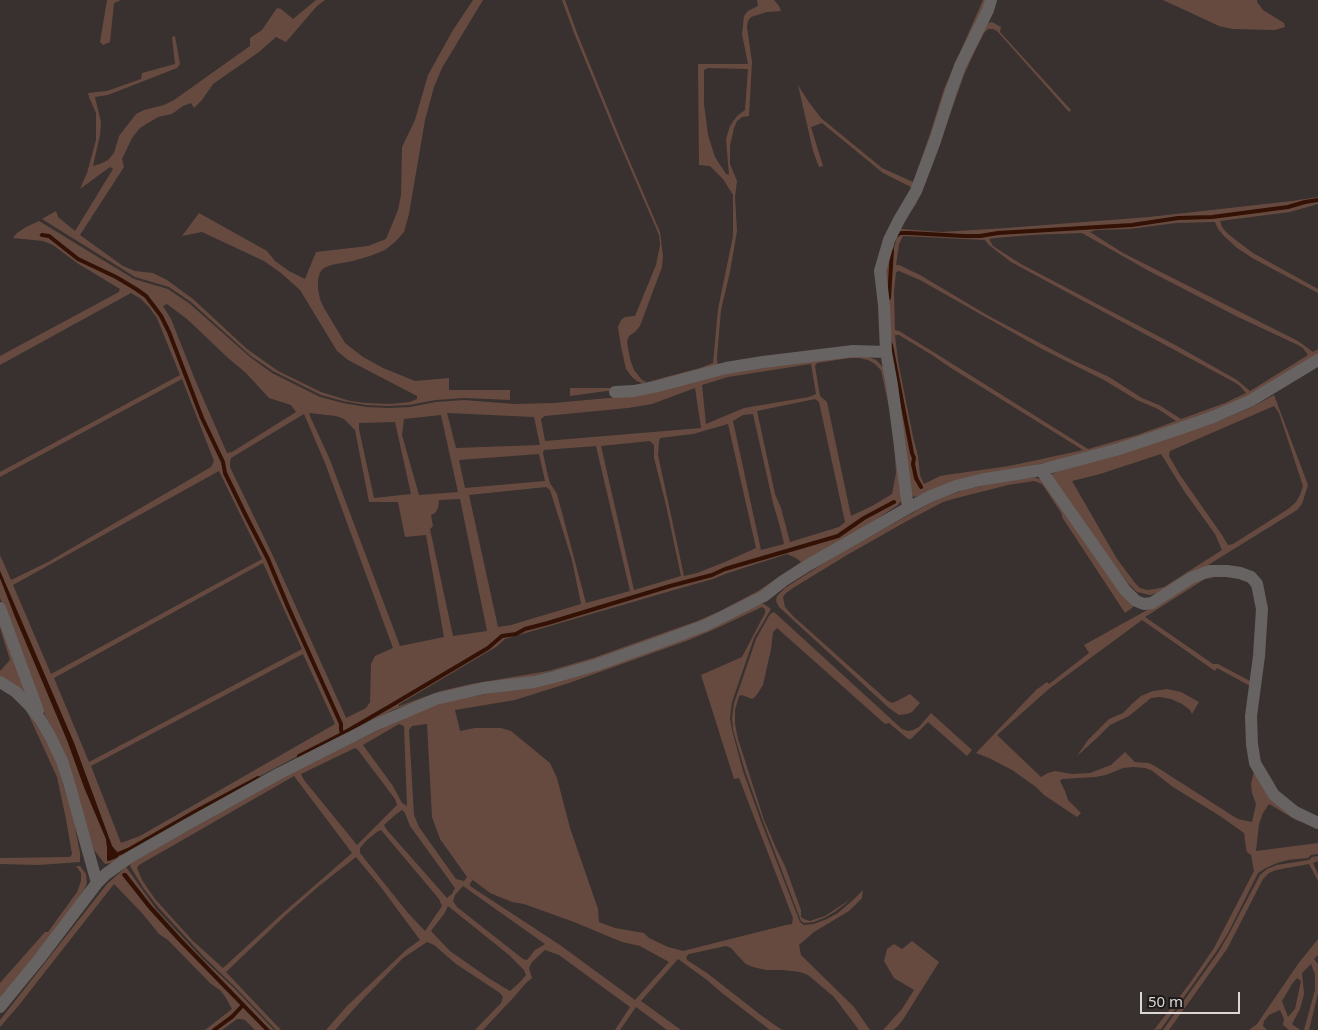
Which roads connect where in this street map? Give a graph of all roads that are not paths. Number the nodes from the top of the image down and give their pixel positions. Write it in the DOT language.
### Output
graph roads {
  1 [pos="990,0"];
  2 [pos="886,352"];
  3 [pos="1318,360"];
  4 [pos="615,392"];
  5 [pos="1041,470"];
  6 [pos="908,508"];
  7 [pos="0,608"];
  8 [pos="0,682"];
  9 [pos="40,718"];
  10 [pos="1318,822"];
  11 [pos="97,883"];
  12 [pos="0,1007"];
  1 -- 2 [label="street"];
  2 -- 4 [label="street"];
  2 -- 6 [label="street"];
  3 -- 5 [label="street"];
  5 -- 6 [label="street"];
  5 -- 10 [label="street"];
  6 -- 11 [label="street"];
  7 -- 9 [label="street"];
  8 -- 9 [label="street"];
  9 -- 11 [label="street"];
  11 -- 12 [label="street"];
}
